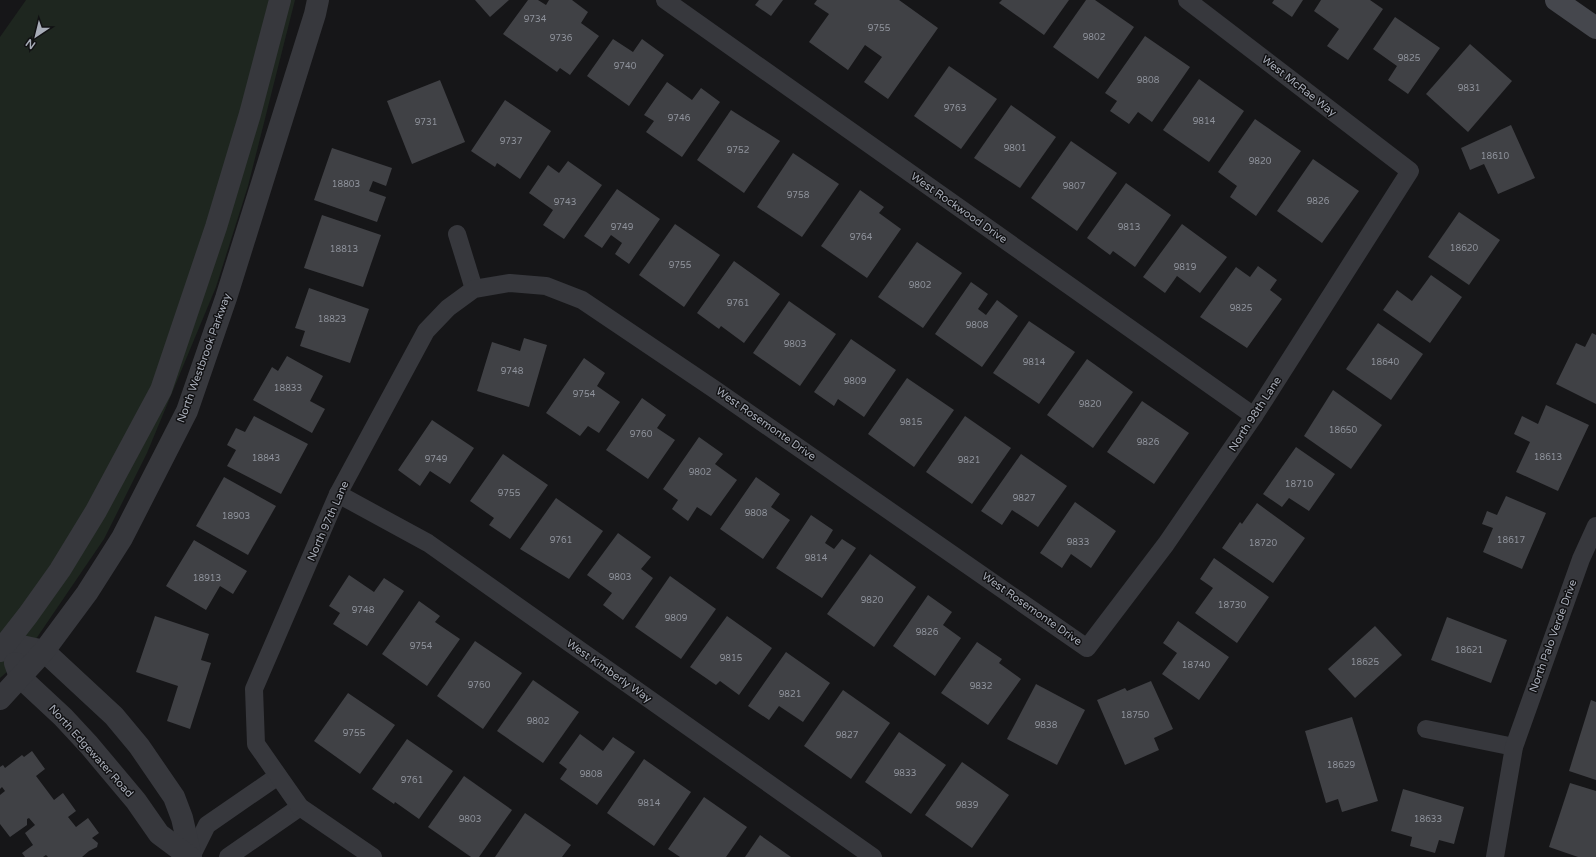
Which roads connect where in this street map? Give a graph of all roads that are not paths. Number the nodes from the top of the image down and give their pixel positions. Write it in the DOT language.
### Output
graph roads {
  1 [pos="280,0"];
  2 [pos="318,0"];
  3 [pos="665,0"];
  4 [pos="1187,0"];
  5 [pos="1556,0"];
  6 [pos="1596,28"];
  7 [pos="1410,172"];
  8 [pos="457,234"];
  9 [pos="474,289"];
  10 [pos="1254,416"];
  11 [pos="338,494"];
  12 [pos="1596,526"];
  13 [pos="4,647"];
  14 [pos="1087,648"];
  15 [pos="44,651"];
  16 [pos="20,677"];
  17 [pos="0,699"];
  18 [pos="1426,730"];
  19 [pos="1514,747"];
  20 [pos="278,776"];
  21 [pos="300,807"];
  22 [pos="191,857"];
  23 [pos="228,857"];
  24 [pos="374,857"];
  25 [pos="874,857"];
  26 [pos="1495,857"];
  1 -- 13 [label="street"];
  2 -- 15 [label="street, North Westbrook Parkway"];
  3 -- 10 [label="street, West Rockwood Drive"];
  4 -- 7 [label="street, West McRae Way"];
  5 -- 6 [label="main road"];
  7 -- 10 [label="street, North 98th Lane"];
  8 -- 9 [label="street"];
  9 -- 11 [label="street, North 97th Lane"];
  9 -- 14 [label="street, West Rosemonte Drive"];
  10 -- 14 [label="street, North 98th Lane"];
  11 -- 20 [label="street, North 97th Lane"];
  11 -- 25 [label="street, West Kimberly Way"];
  12 -- 19 [label="street, North Palo Verde Drive"];
  13 -- 15 [label="street"];
  13 -- 16 [label="street, North Edgewater Road"];
  15 -- 16 [label="street, North Westbrook Parkway"];
  15 -- 22 [label="street"];
  16 -- 17 [label="street, North Westbrook Parkway"];
  16 -- 22 [label="street, North Edgewater Road"];
  18 -- 19 [label="street"];
  19 -- 26 [label="street, North Palo Verde Drive"];
  20 -- 21 [label="street, North 97th Lane"];
  20 -- 22 [label="street"];
  21 -- 23 [label="street"];
  21 -- 24 [label="street"];
}
